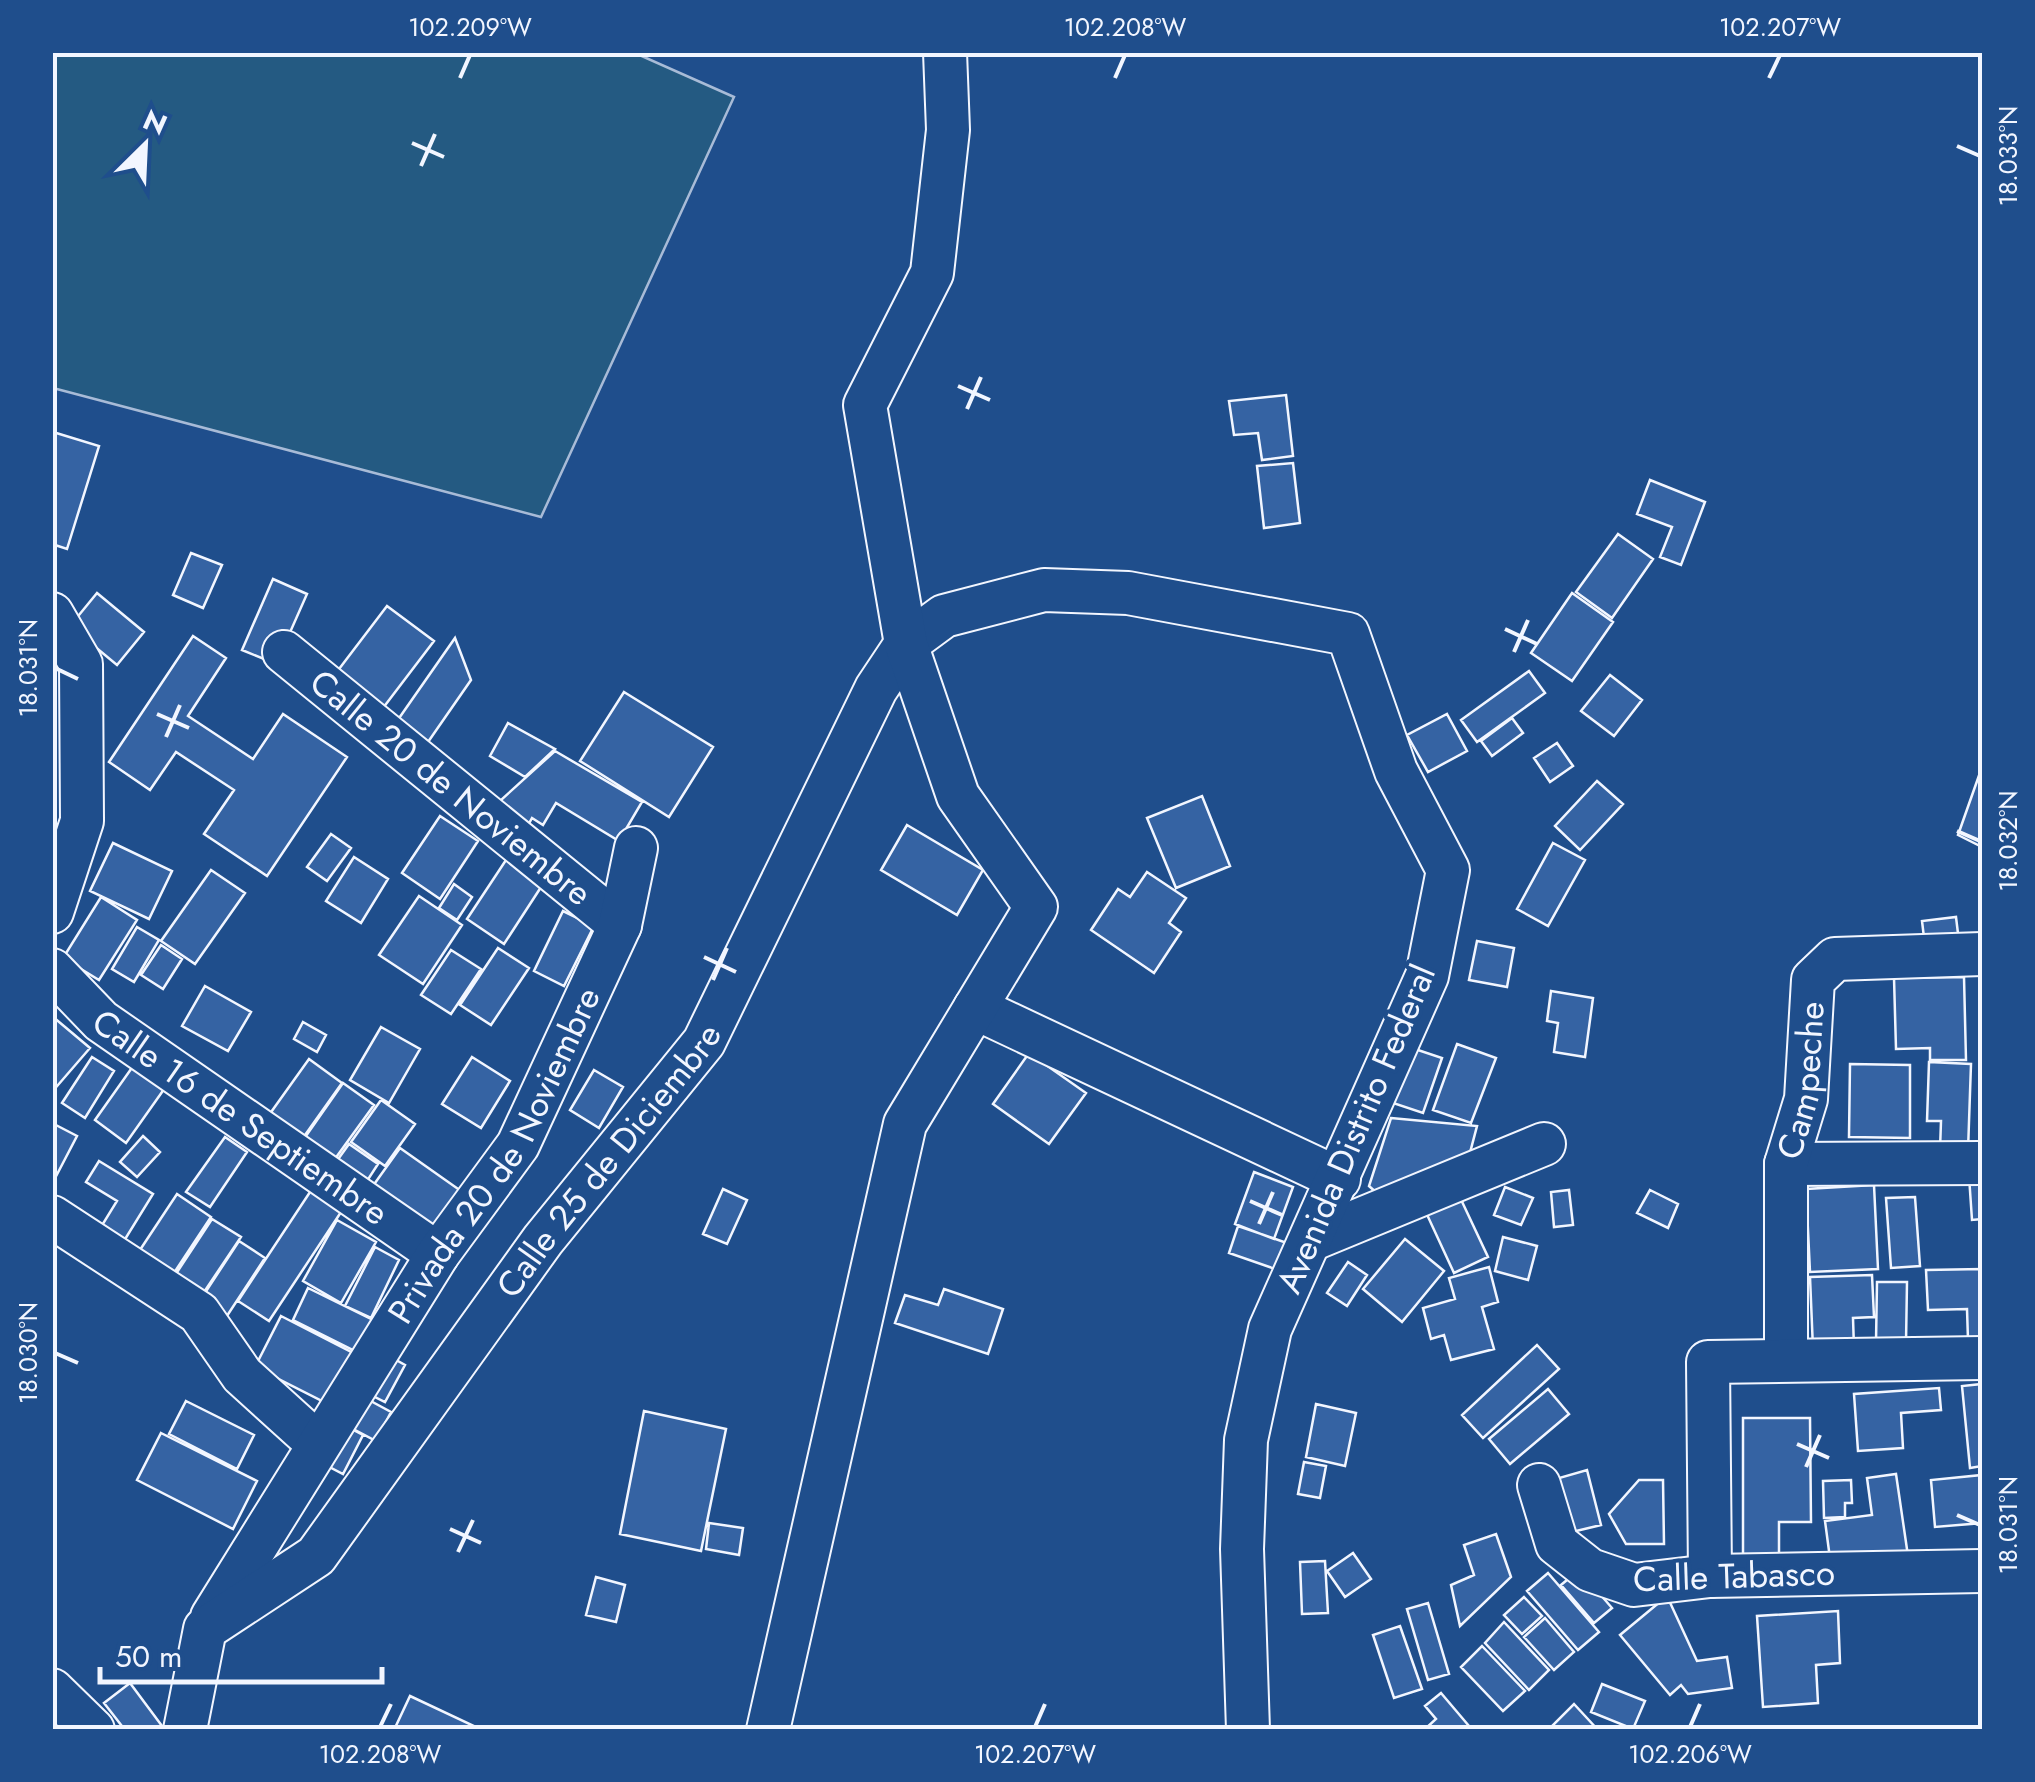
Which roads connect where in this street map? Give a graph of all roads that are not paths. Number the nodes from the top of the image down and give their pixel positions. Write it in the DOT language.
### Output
graph roads {
  1 [pos="945,52"];
  2 [pos="1202,605"];
  3 [pos="52,614"];
  4 [pos="906,644"];
  5 [pos="284,652"];
  6 [pos="636,848"];
  7 [pos="53,912"];
  8 [pos="620,924"];
  9 [pos="1982,954"];
  10 [pos="52,970"];
  11 [pos="975,1008"];
  12 [pos="1544,1144"];
  13 [pos="1982,1163"];
  14 [pos="1786,1164"];
  15 [pos="1339,1179"];
  16 [pos="52,1217"];
  17 [pos="1313,1239"];
  18 [pos="438,1254"];
  19 [pos="1786,1358"];
  20 [pos="1982,1358"];
  21 [pos="317,1444"];
  22 [pos="1539,1485"];
  23 [pos="1982,1571"];
  24 [pos="1710,1576"];
  25 [pos="206,1629"];
  26 [pos="185,1730"];
  27 [pos="768,1730"];
  28 [pos="1248,1730"];
  1 -- 4 [label="street"];
  2 -- 4 [label="street, Calle 25 de Diciembre"];
  2 -- 15 [label="street, Avenida Distrito Federal"];
  3 -- 7 [label="street"];
  4 -- 11 [label="street"];
  4 -- 25 [label="street, Calle 25 de Diciembre"];
  5 -- 8 [label="street, Calle 20 de Noviembre"];
  6 -- 8 [label="street, Privada 20 de Noviembre"];
  8 -- 18 [label="street, Privada 20 de Noviembre"];
  9 -- 14 [label="street, Campeche"];
  10 -- 18 [label="street, Calle 16 de Septiembre"];
  11 -- 15 [label="street"];
  11 -- 27 [label="street"];
  12 -- 17 [label="street"];
  13 -- 14 [label="street"];
  14 -- 19 [label="street, Campeche"];
  15 -- 17 [label="street, Avenida Distrito Federal"];
  16 -- 21 [label="street"];
  17 -- 28 [label="street, Avenida Distrito Federal"];
  18 -- 21 [label="street, Privada 20 de Noviembre"];
  19 -- 20 [label="street"];
  19 -- 24 [label="street"];
  21 -- 25 [label="street, Privada 20 de Noviembre"];
  22 -- 24 [label="street, Calle Tabasco"];
  23 -- 24 [label="street, Calle Tabasco"];
  25 -- 26 [label="street"];
}
